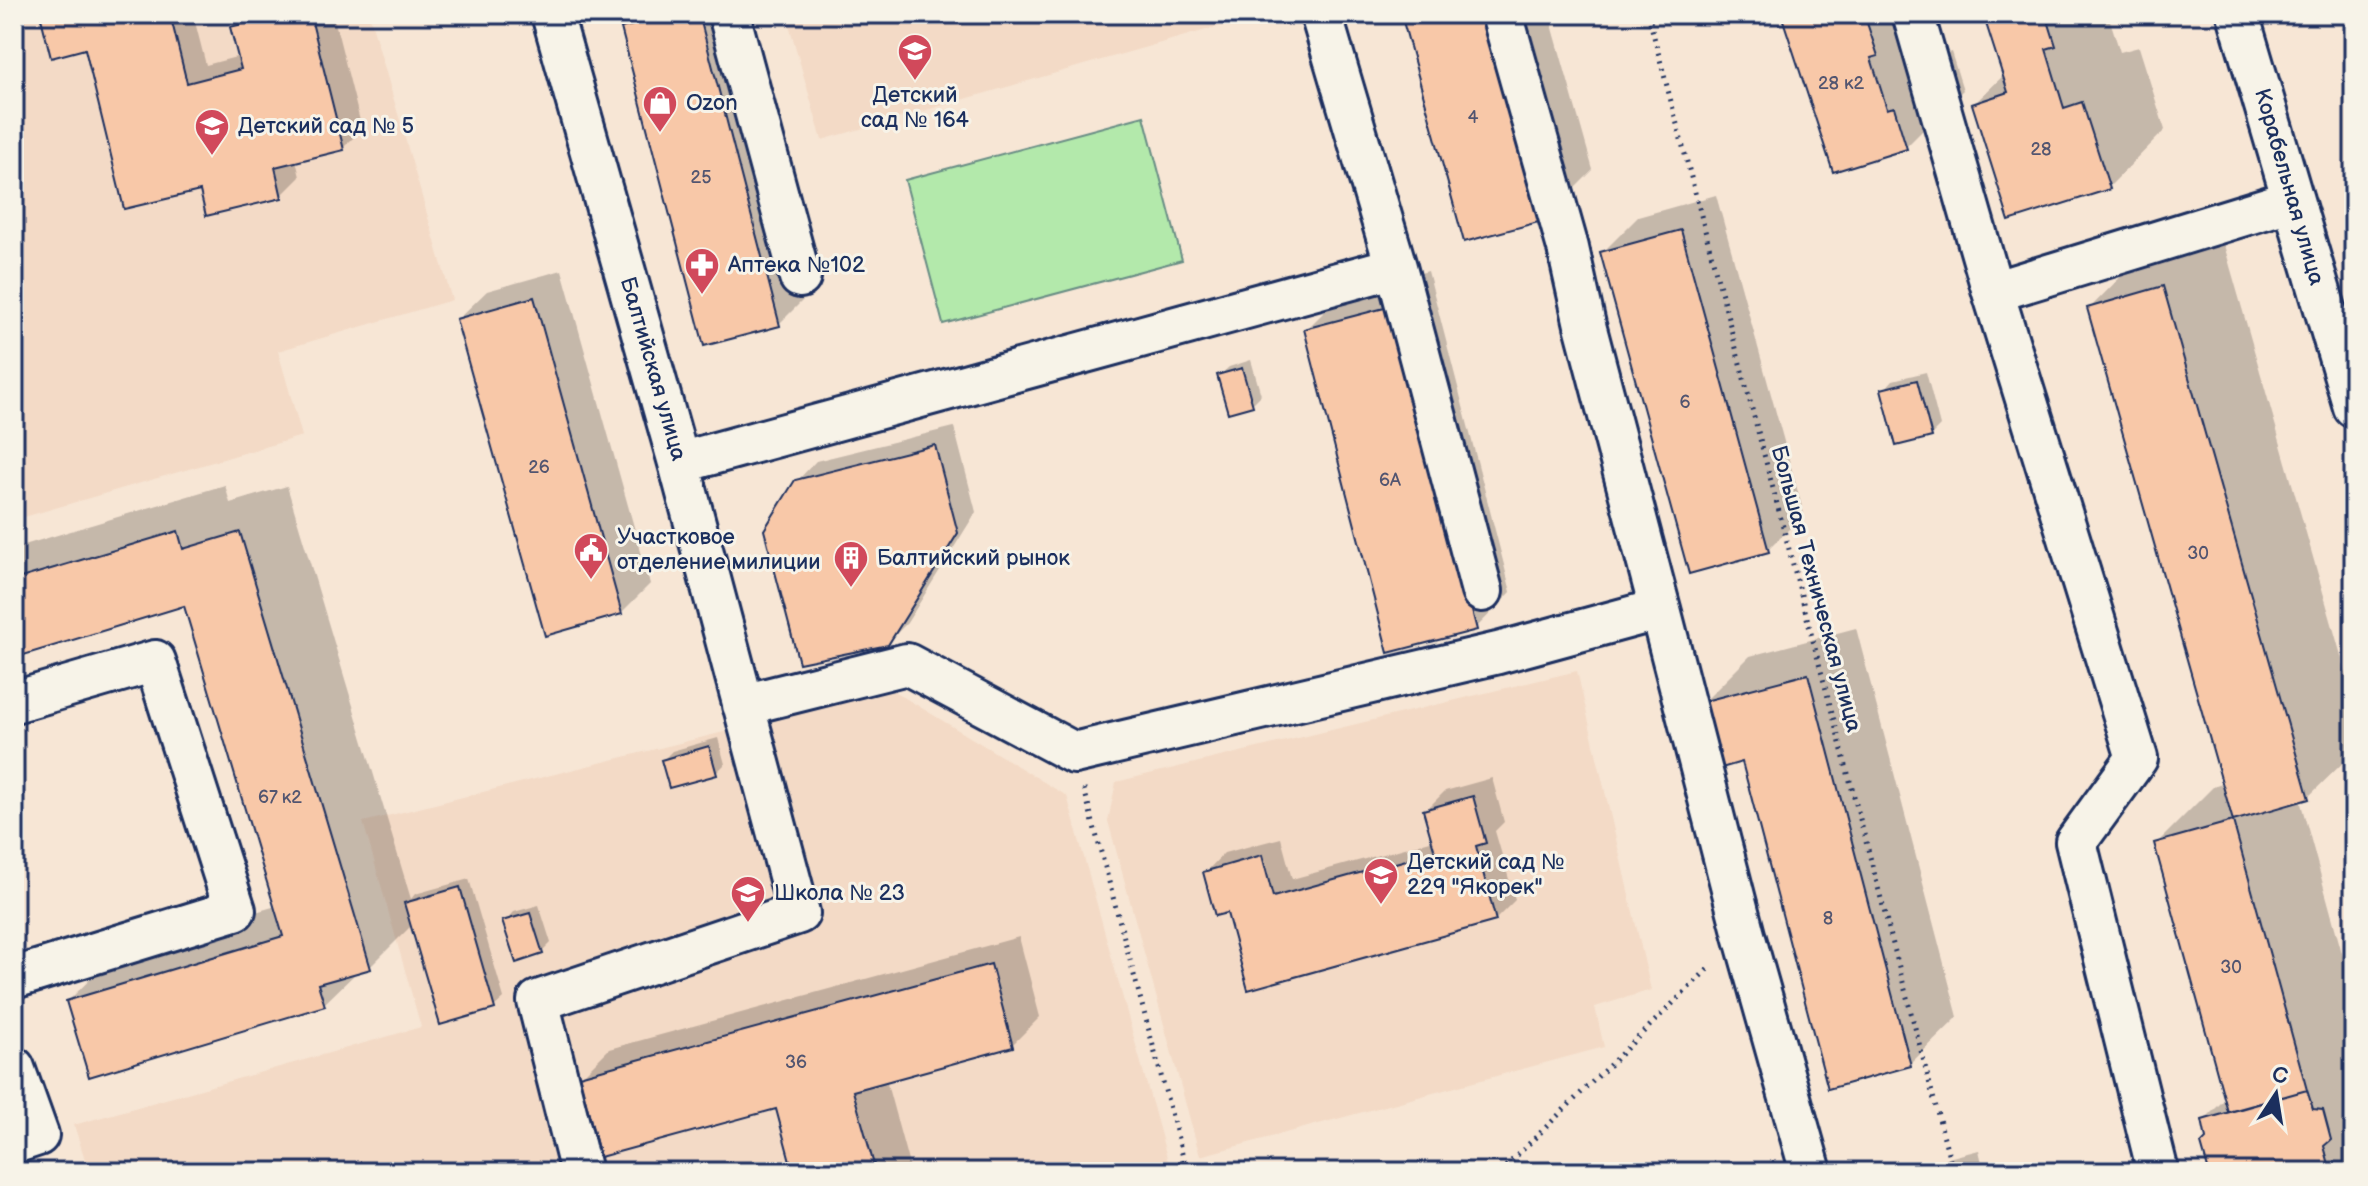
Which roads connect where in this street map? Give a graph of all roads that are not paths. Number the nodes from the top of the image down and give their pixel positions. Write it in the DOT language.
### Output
graph roads {
  1 [pos="552,14"];
  2 [pos="729,14"];
  3 [pos="1321,14"];
  4 [pos="1502,14"];
  5 [pos="1913,14"];
  6 [pos="2238,14"];
  7 [pos="2293,200"];
  8 [pos="1396,267"];
  9 [pos="800,277"];
  10 [pos="1993,292"];
  11 [pos="2343,329"];
  12 [pos="2354,407"];
  13 [pos="679,463"];
  14 [pos="1482,591"];
  15 [pos="1660,609"];
  16 [pos="14,702"];
  17 [pos="746,715"];
  18 [pos="14,978"];
  19 [pos="14,1068"];
  20 [pos="14,1143"];
  21 [pos="581,1172"];
  22 [pos="1811,1172"];
  23 [pos="2158,1172"];
  1 -- 13 [label="street, Балтийская улица"];
  2 -- 9 [label="street"];
  3 -- 8 [label="street"];
  4 -- 15 [label="street"];
  5 -- 10 [label="street"];
  6 -- 7 [label="street, Корабельная улица"];
  7 -- 10 [label="street"];
  7 -- 11 [label="street, Корабельная улица"];
  8 -- 13 [label="street"];
  8 -- 14 [label="street"];
  10 -- 23 [label="street"];
  11 -- 12 [label="street, Корабельная улица"];
  13 -- 17 [label="street, Балтийская улица"];
  15 -- 17 [label="street"];
  15 -- 22 [label="street"];
  16 -- 18 [label="street"];
  17 -- 21 [label="street, Балтийская улица"];
  19 -- 20 [label="street"];
}
